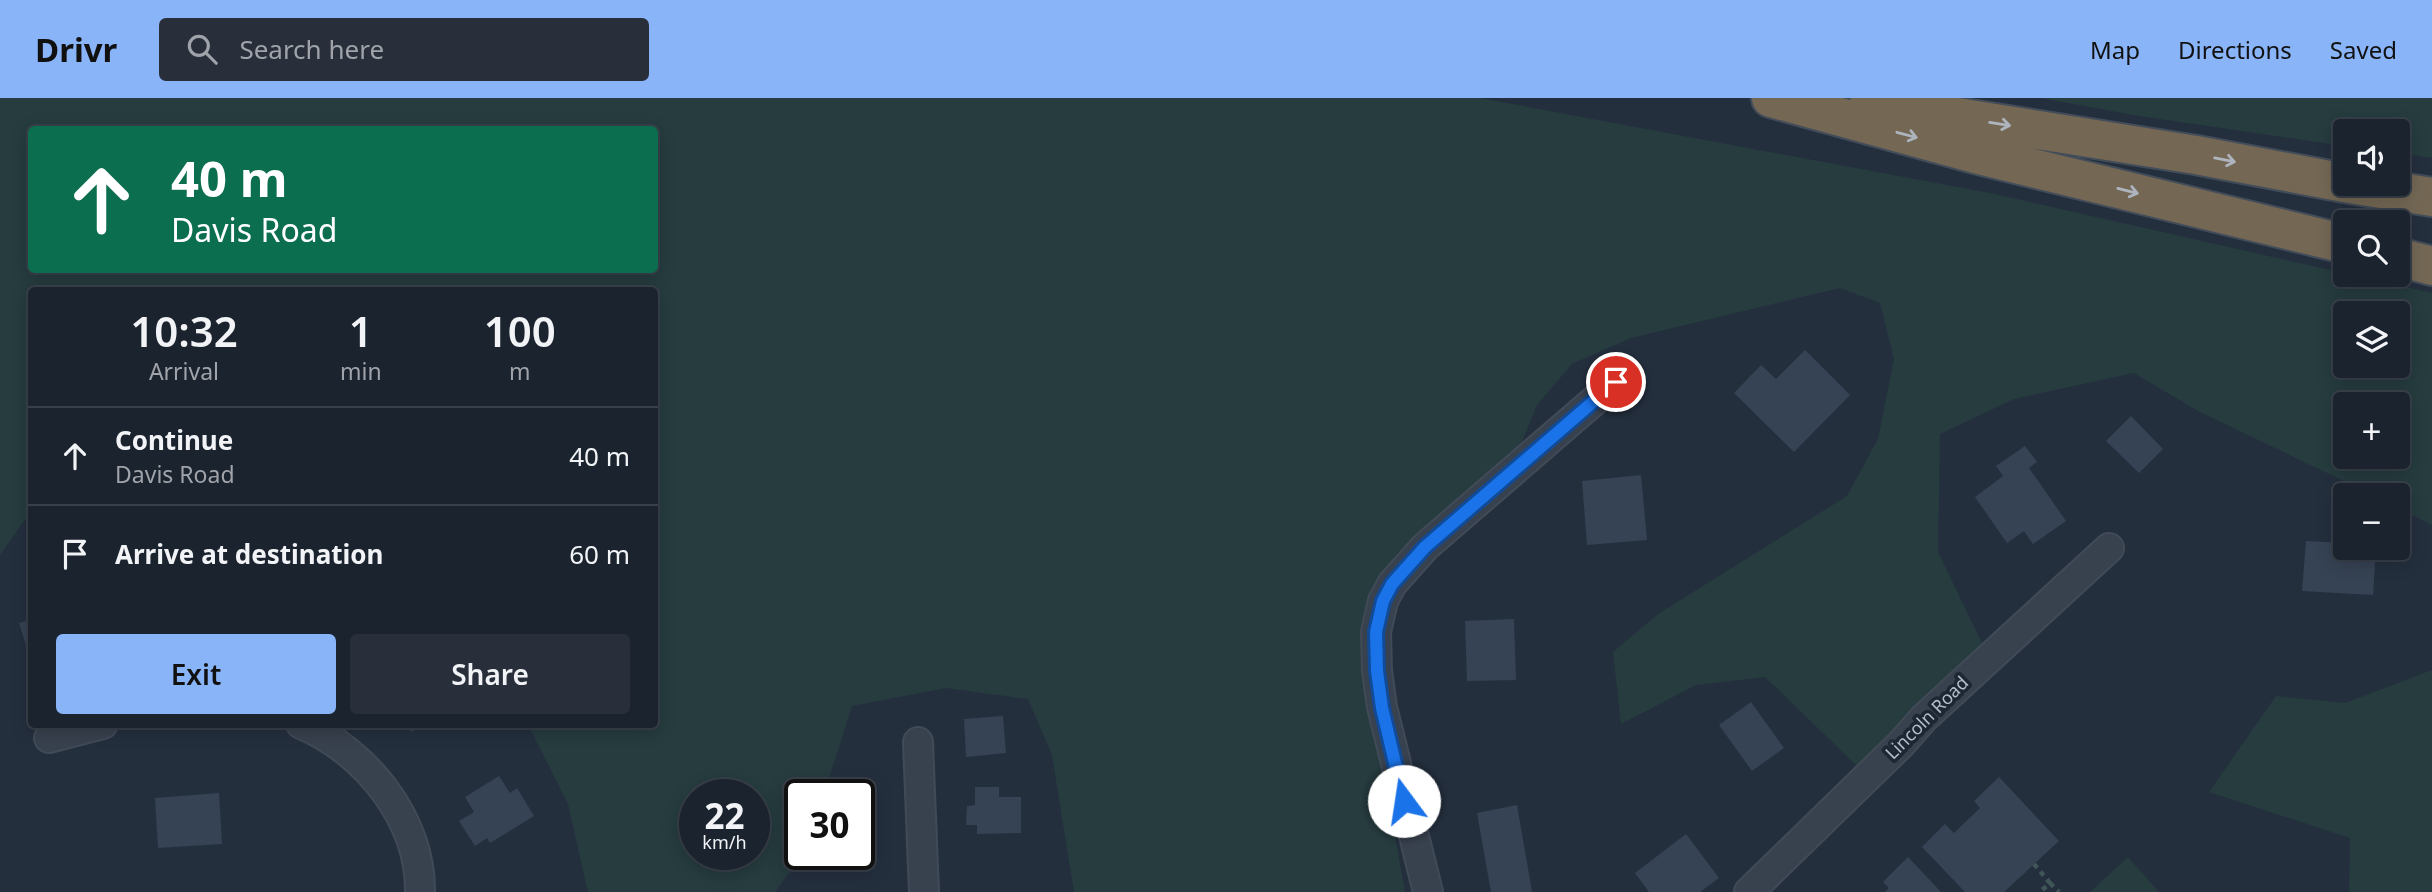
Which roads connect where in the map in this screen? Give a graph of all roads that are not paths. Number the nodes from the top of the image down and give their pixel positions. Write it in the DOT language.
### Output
graph roads {
  1 [pos="1770,98"];
  2 [pos="1836,98"];
  3 [pos="2333,181"];
  4 [pos="2410,194"];
  5 [pos="2432,197"];
  6 [pos="2333,241"];
  7 [pos="2410,260"];
  8 [pos="2432,266"];
  9 [pos="1616,382"];
  10 [pos="2109,548"];
  11 [pos="88,728"];
  12 [pos="309,728"];
  13 [pos="49,738"];
  14 [pos="918,742"];
  15 [pos="420,892"];
  16 [pos="924,892"];
  17 [pos="1427,892"];
  18 [pos="1749,892"];
  1 -- 6 [label="highway, one-way"];
  2 -- 3 [label="highway, one-way"];
  4 -- 5 [label="highway"];
  7 -- 8 [label="highway"];
  9 -- 17 [label="street"];
  10 -- 18 [label="street, Lincoln Road"];
  11 -- 13 [label="street"];
  12 -- 15 [label="street"];
  14 -- 16 [label="street"];
}
